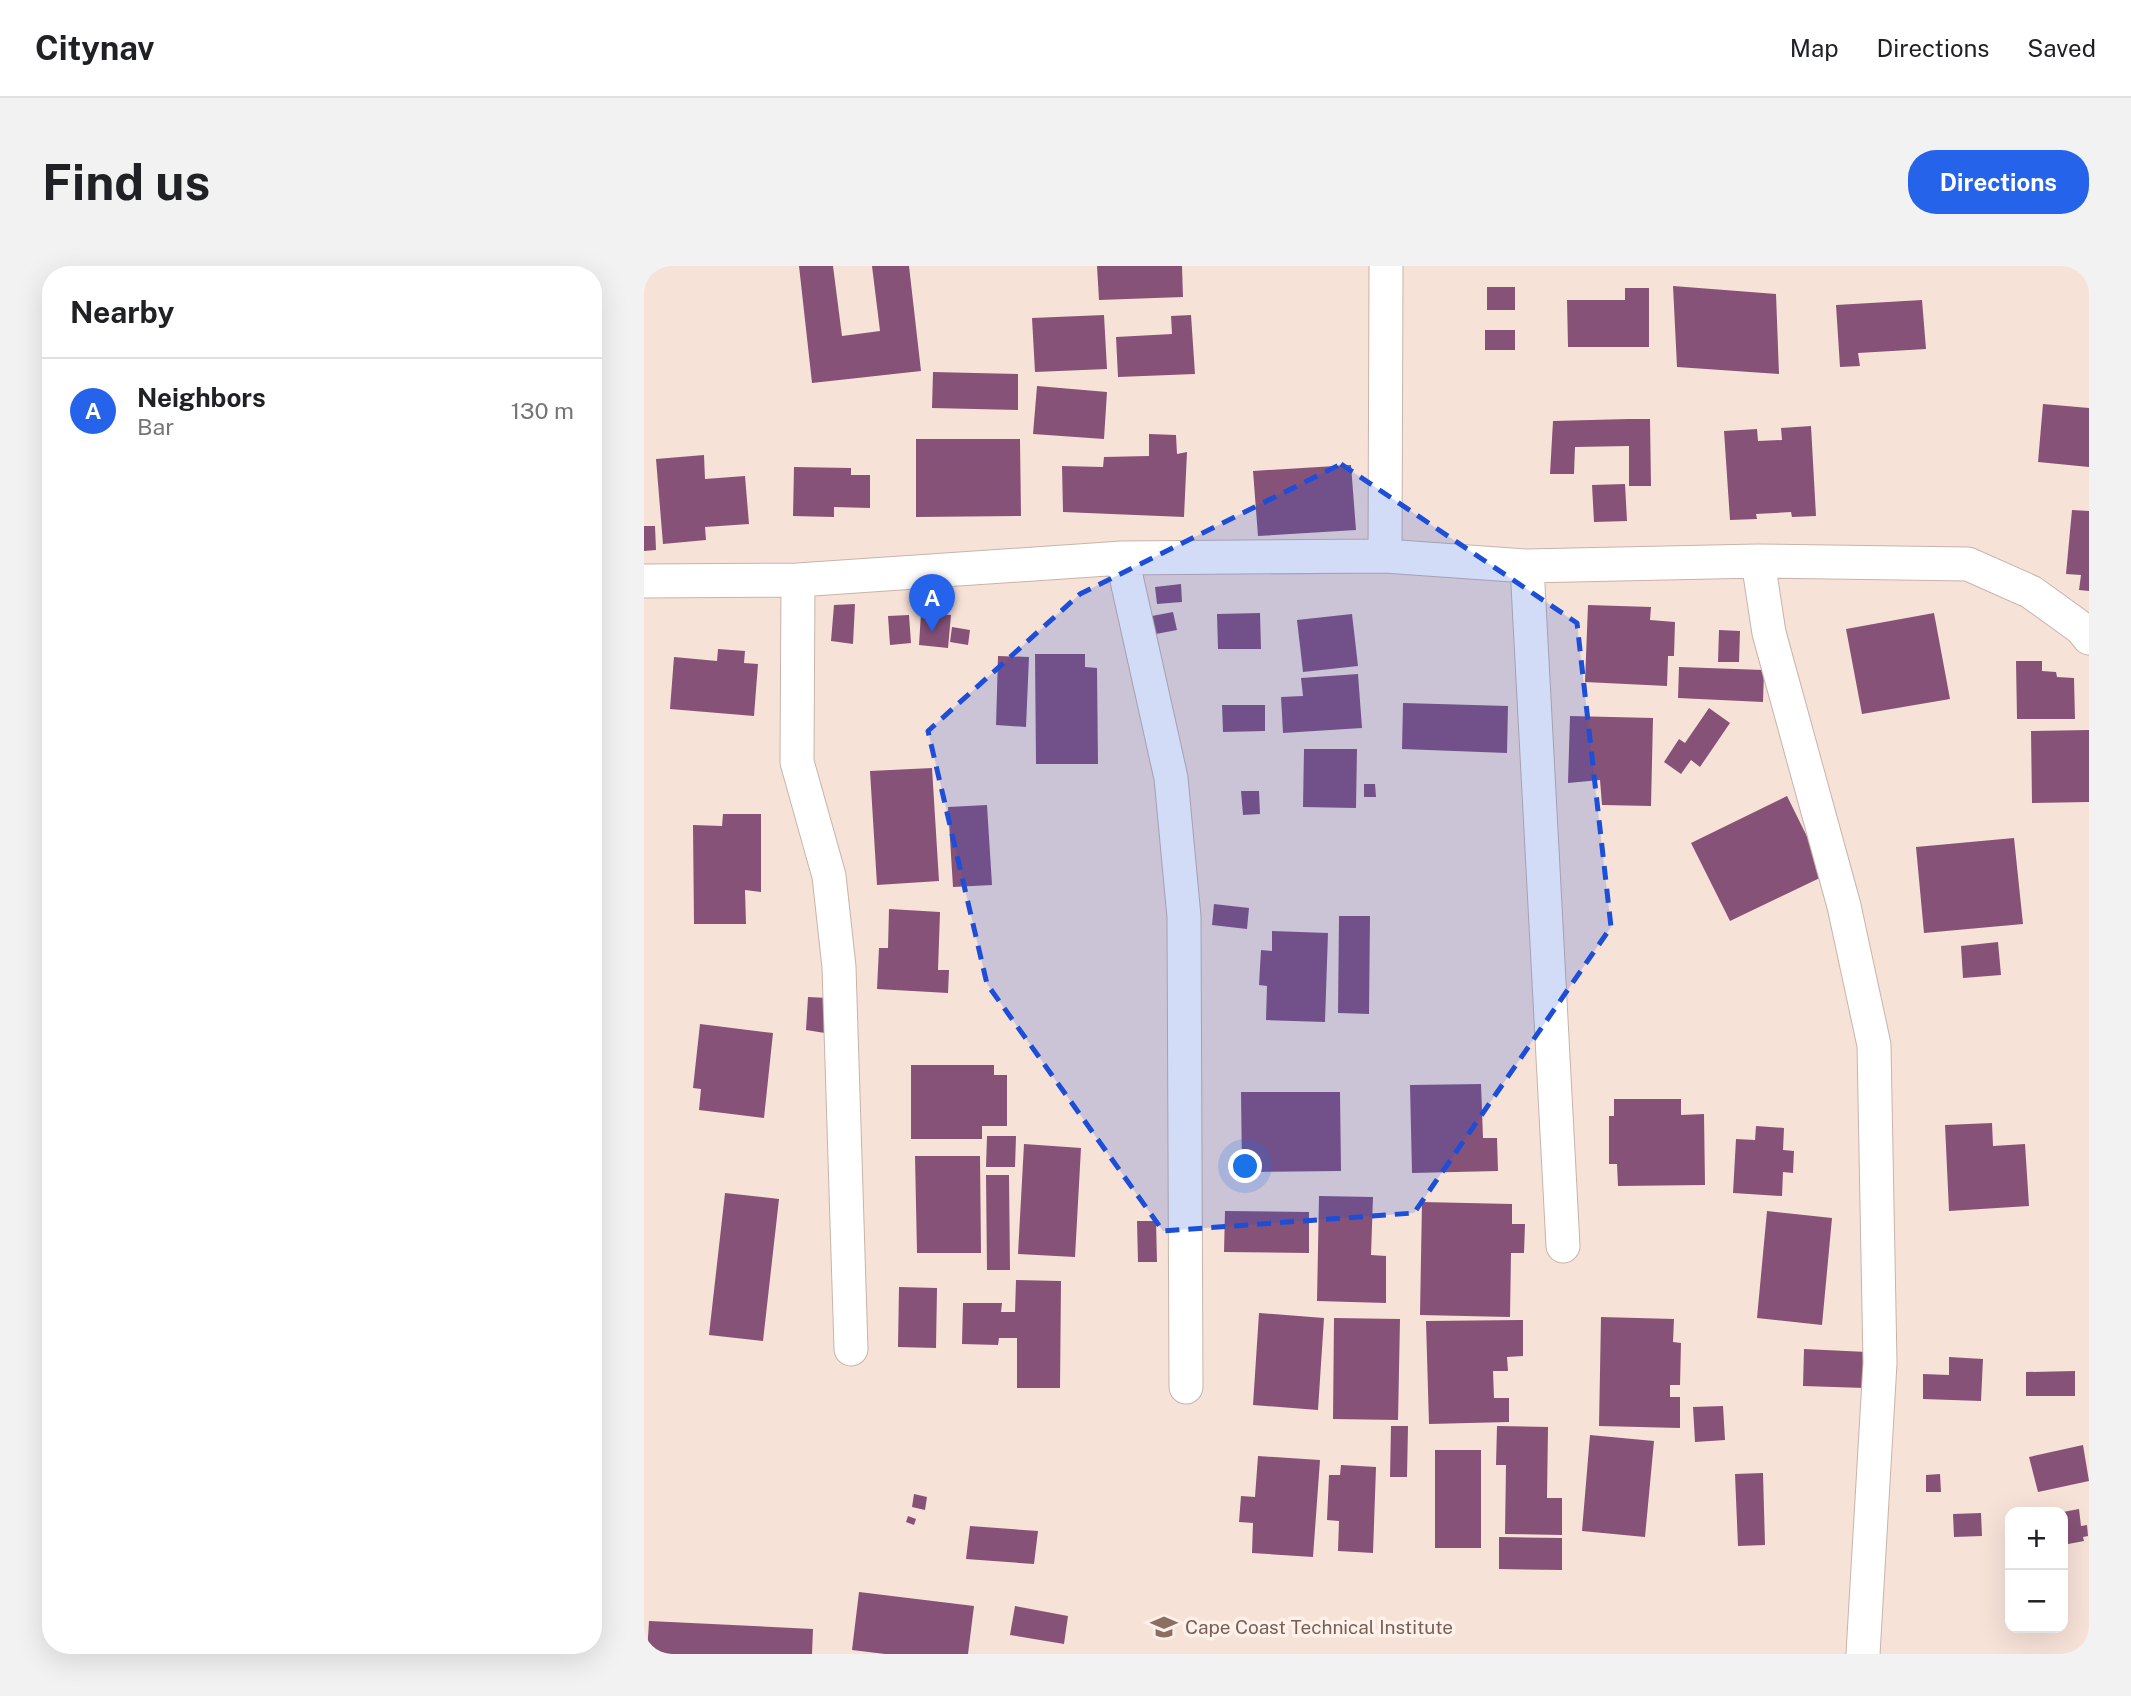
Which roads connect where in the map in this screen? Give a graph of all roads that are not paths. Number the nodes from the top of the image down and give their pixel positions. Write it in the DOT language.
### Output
graph roads {
  1 [pos="1386,266"];
  2 [pos="1385,556"];
  3 [pos="1122,558"];
  4 [pos="1758,561"];
  5 [pos="1527,566"];
  6 [pos="798,580"];
  7 [pos="644,581"];
  8 [pos="2089,638"];
  9 [pos="1563,1246"];
  10 [pos="851,1349"];
  11 [pos="1186,1387"];
  12 [pos="1863,1654"];
  1 -- 2 [label="street"];
  2 -- 3 [label="street"];
  2 -- 5 [label="street"];
  3 -- 6 [label="street"];
  3 -- 11 [label="street"];
  4 -- 5 [label="street"];
  4 -- 8 [label="street"];
  4 -- 12 [label="street"];
  5 -- 9 [label="street"];
  6 -- 7 [label="street"];
  6 -- 10 [label="street"];
}
